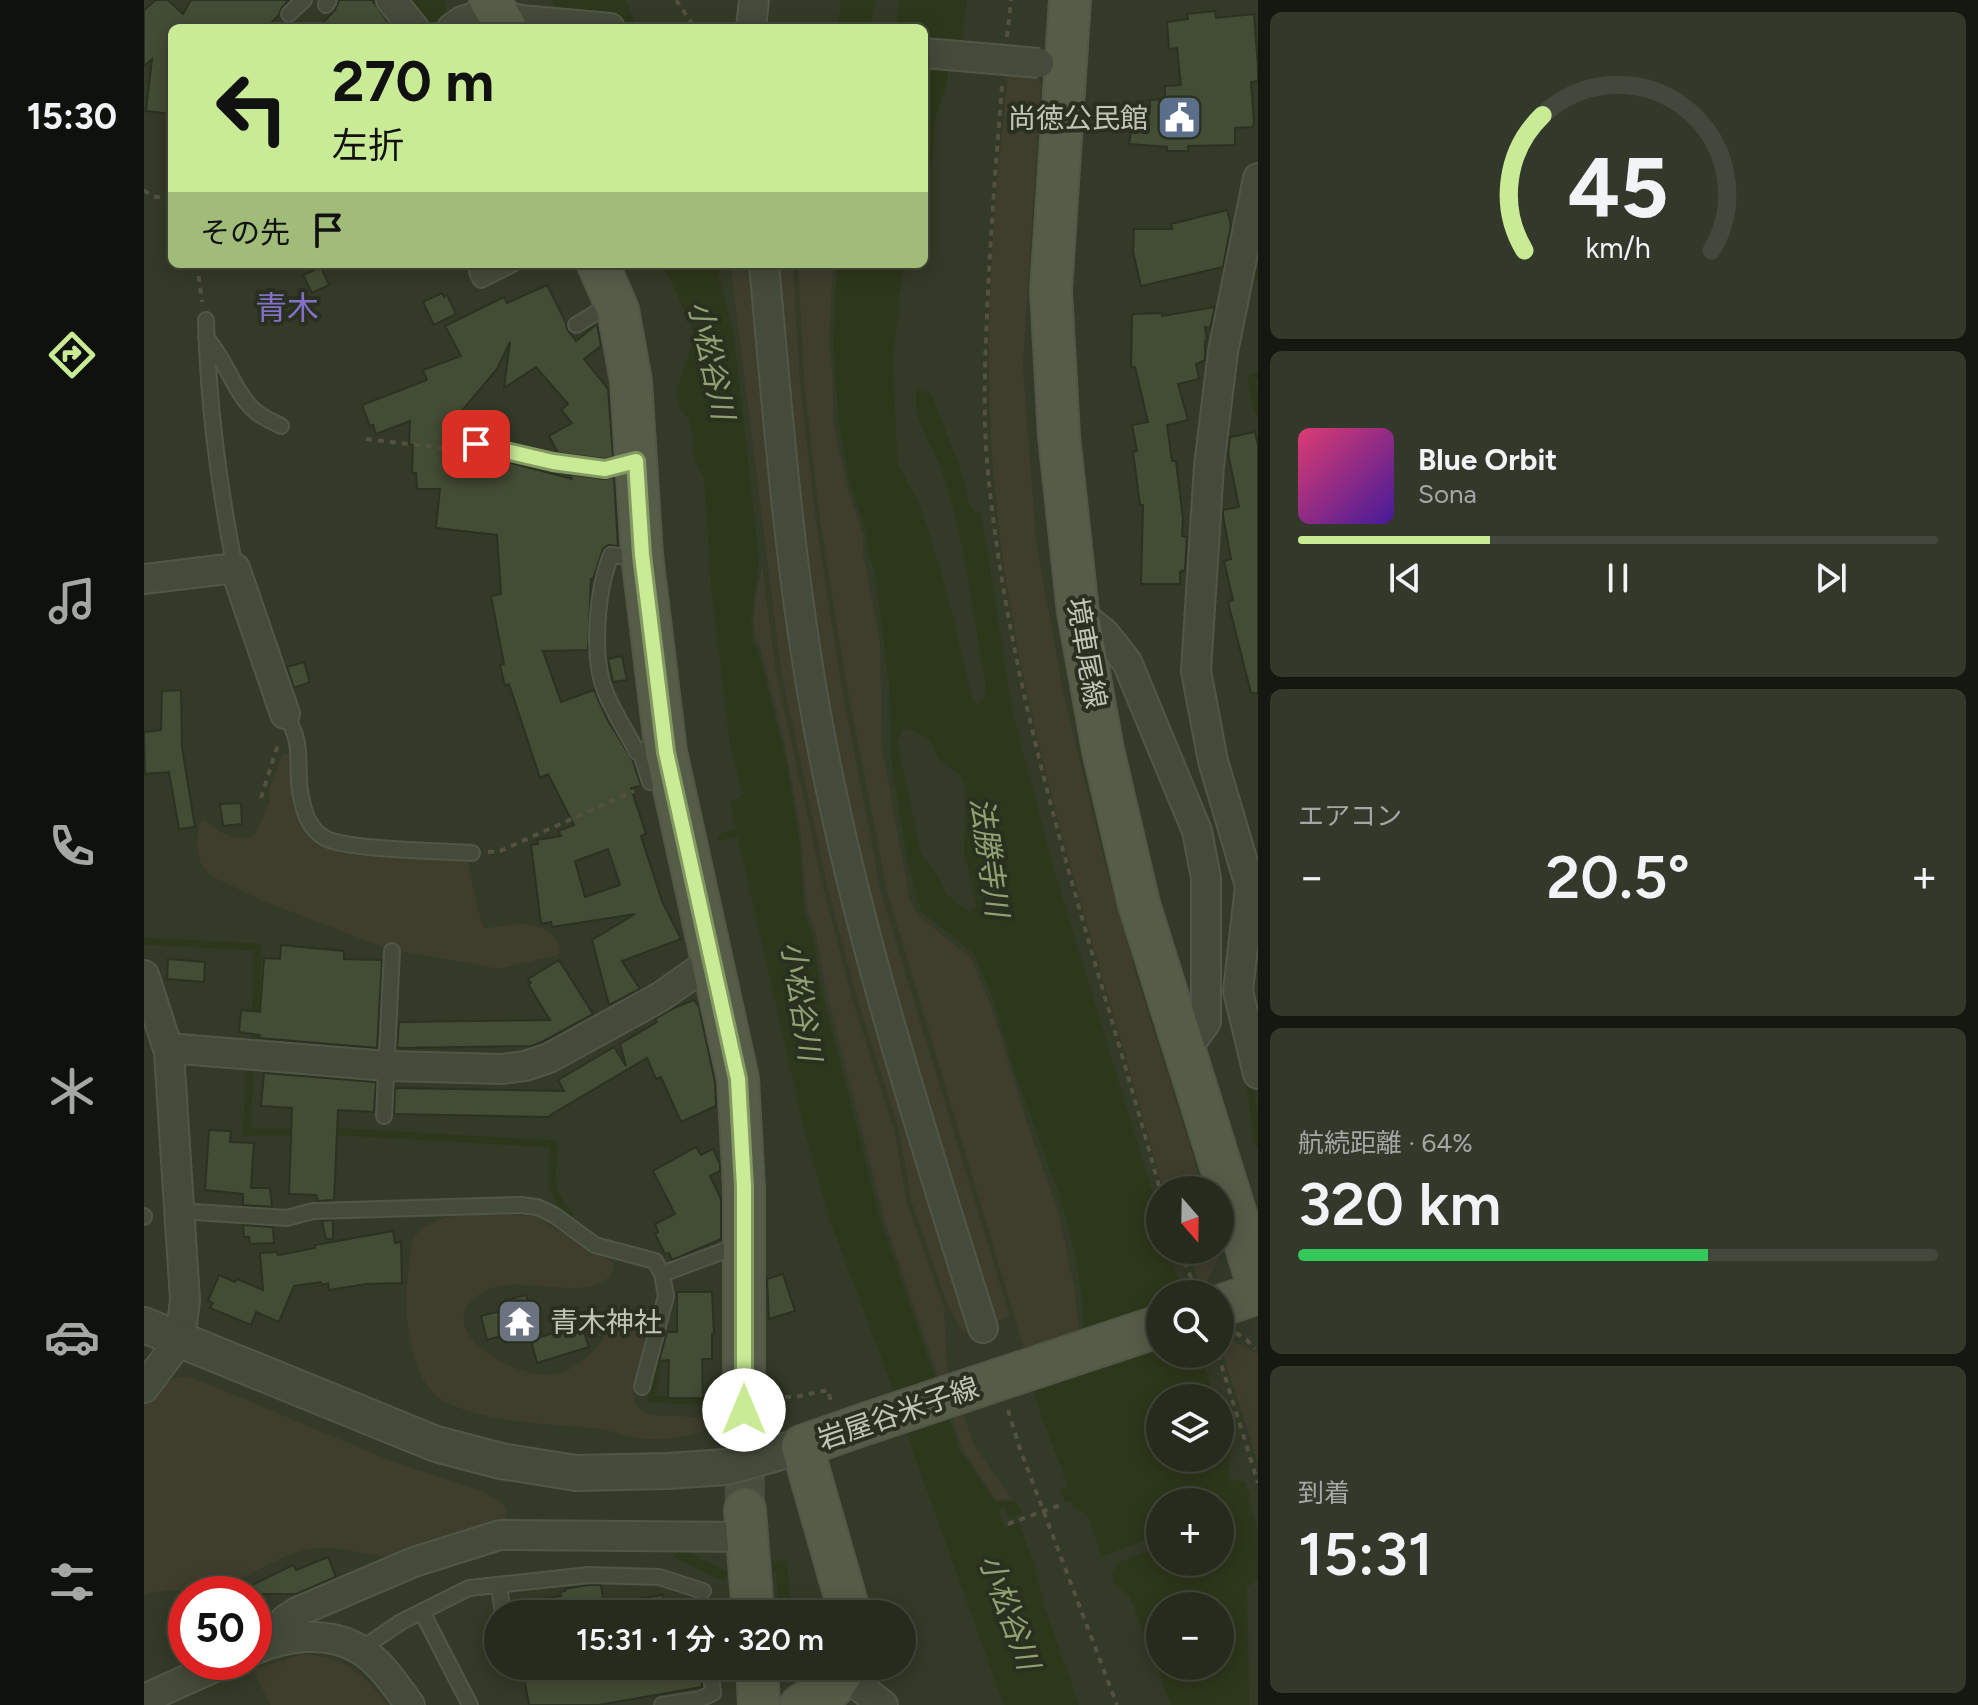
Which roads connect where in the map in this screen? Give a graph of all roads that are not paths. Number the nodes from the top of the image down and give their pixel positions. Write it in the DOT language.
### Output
graph roads {
  1 [pos="304,0"];
  2 [pos="391,0"];
  3 [pos="754,0"];
  4 [pos="1070,0"];
  5 [pos="289,14"];
  6 [pos="488,18"];
  7 [pos="411,24"];
  8 [pos="561,24"];
  9 [pos="751,24"];
  10 [pos="928,53"];
  11 [pos="1051,63"];
  12 [pos="1258,178"];
  13 [pos="505,268"];
  14 [pos="600,268"];
  15 [pos="764,268"];
  16 [pos="477,272"];
  17 [pos="614,302"];
  18 [pos="206,320"];
  19 [pos="576,325"];
  20 [pos="206,338"];
  21 [pos="281,426"];
  22 [pos="476,444"];
  23 [pos="636,461"];
  24 [pos="642,558"];
  25 [pos="235,568"];
  26 [pos="144,579"];
  27 [pos="1078,612"];
  28 [pos="285,714"];
  29 [pos="652,747"];
  30 [pos="650,782"];
  31 [pos="1245,817"];
  32 [pos="1197,831"];
  33 [pos="472,853"];
  34 [pos="392,951"];
  35 [pos="713,960"];
  36 [pos="144,975"];
  37 [pos="168,1048"];
  38 [pos="1184,1052"];
  39 [pos="387,1066"];
  40 [pos="1258,1074"];
  41 [pos="384,1116"];
  42 [pos="179,1211"];
  43 [pos="744,1244"];
  44 [pos="662,1274"];
  45 [pos="1258,1285"];
  46 [pos="1258,1293"];
  47 [pos="1234,1303"];
  48 [pos="144,1325"];
  49 [pos="983,1328"];
  50 [pos="1146,1330"];
  51 [pos="180,1340"];
  52 [pos="642,1387"];
  53 [pos="144,1388"];
  54 [pos="758,1404"];
  55 [pos="802,1446"];
  56 [pos="746,1523"];
  57 [pos="499,1585"];
  58 [pos="703,1591"];
  59 [pos="501,1600"];
  60 [pos="752,1600"];
  61 [pos="846,1600"];
  62 [pos="422,1612"];
  63 [pos="282,1640"];
  64 [pos="272,1644"];
  65 [pos="360,1650"];
  66 [pos="186,1680"];
  67 [pos="712,1680"];
  68 [pos="758,1680"];
  69 [pos="838,1680"];
  70 [pos="856,1680"];
  71 [pos="144,1699"];
  72 [pos="410,1705"];
  73 [pos="470,1705"];
  74 [pos="662,1705"];
  75 [pos="759,1705"];
  76 [pos="801,1705"];
  77 [pos="883,1705"];
  1 -- 5 [label="lane"];
  2 -- 7 [label="street"];
  3 -- 9 [label="street"];
  4 -- 11 [label="main road, 境車尾線"];
  6 -- 8 [label="street"];
  10 -- 11 [label="street, bridge"];
  11 -- 27 [label="main road, 境車尾線"];
  12 -- 31 [label="street"];
  13 -- 16 [label="lane"];
  14 -- 17 [label="main road"];
  15 -- 49 [label="street"];
  17 -- 19 [label="lane"];
  17 -- 23 [label="main road"];
  18 -- 20 [label="lane"];
  20 -- 21 [label="lane"];
  20 -- 25 [label="lane"];
  22 -- 23 [label="lane"];
  23 -- 24 [label="main road"];
  24 -- 29 [label="main road"];
  24 -- 29 [label="lane"];
  25 -- 26 [label="street"];
  25 -- 28 [label="street"];
  27 -- 32 [label="street"];
  27 -- 38 [label="main road, 境車尾線"];
  28 -- 33 [label="lane"];
  29 -- 30 [label="lane"];
  29 -- 35 [label="main road"];
  31 -- 32 [label="street"];
  31 -- 40 [label="street"];
  32 -- 38 [label="street"];
  34 -- 39 [label="lane"];
  35 -- 39 [label="street"];
  35 -- 43 [label="main road"];
  36 -- 37 [label="street"];
  37 -- 39 [label="street"];
  37 -- 42 [label="street"];
  38 -- 45 [label="main road, 境車尾線"];
  39 -- 41 [label="lane"];
  42 -- 44 [label="lane"];
  42 -- 51 [label="street"];
  43 -- 44 [label="lane"];
  43 -- 54 [label="main road"];
  44 -- 52 [label="lane"];
  46 -- 47 [label="main road"];
  48 -- 51 [label="street"];
  50 -- 55 [label="main road, 岩屋谷米子線, bridge"];
  51 -- 53 [label="street"];
  51 -- 55 [label="street"];
  55 -- 61 [label="main road, 岩屋谷米子線"];
  56 -- 60 [label="main road"];
  56 -- 63 [label="street"];
  57 -- 58 [label="lane"];
  57 -- 59 [label="lane"];
  57 -- 62 [label="lane"];
  62 -- 65 [label="lane"];
  62 -- 73 [label="lane"];
  63 -- 64 [label="street"];
  63 -- 65 [label="street"];
  65 -- 72 [label="street"];
  66 -- 71 [label="street"];
  67 -- 74 [label="lane"];
  68 -- 75 [label="main road"];
  69 -- 76 [label="main road"];
  70 -- 77 [label="street"];
}
